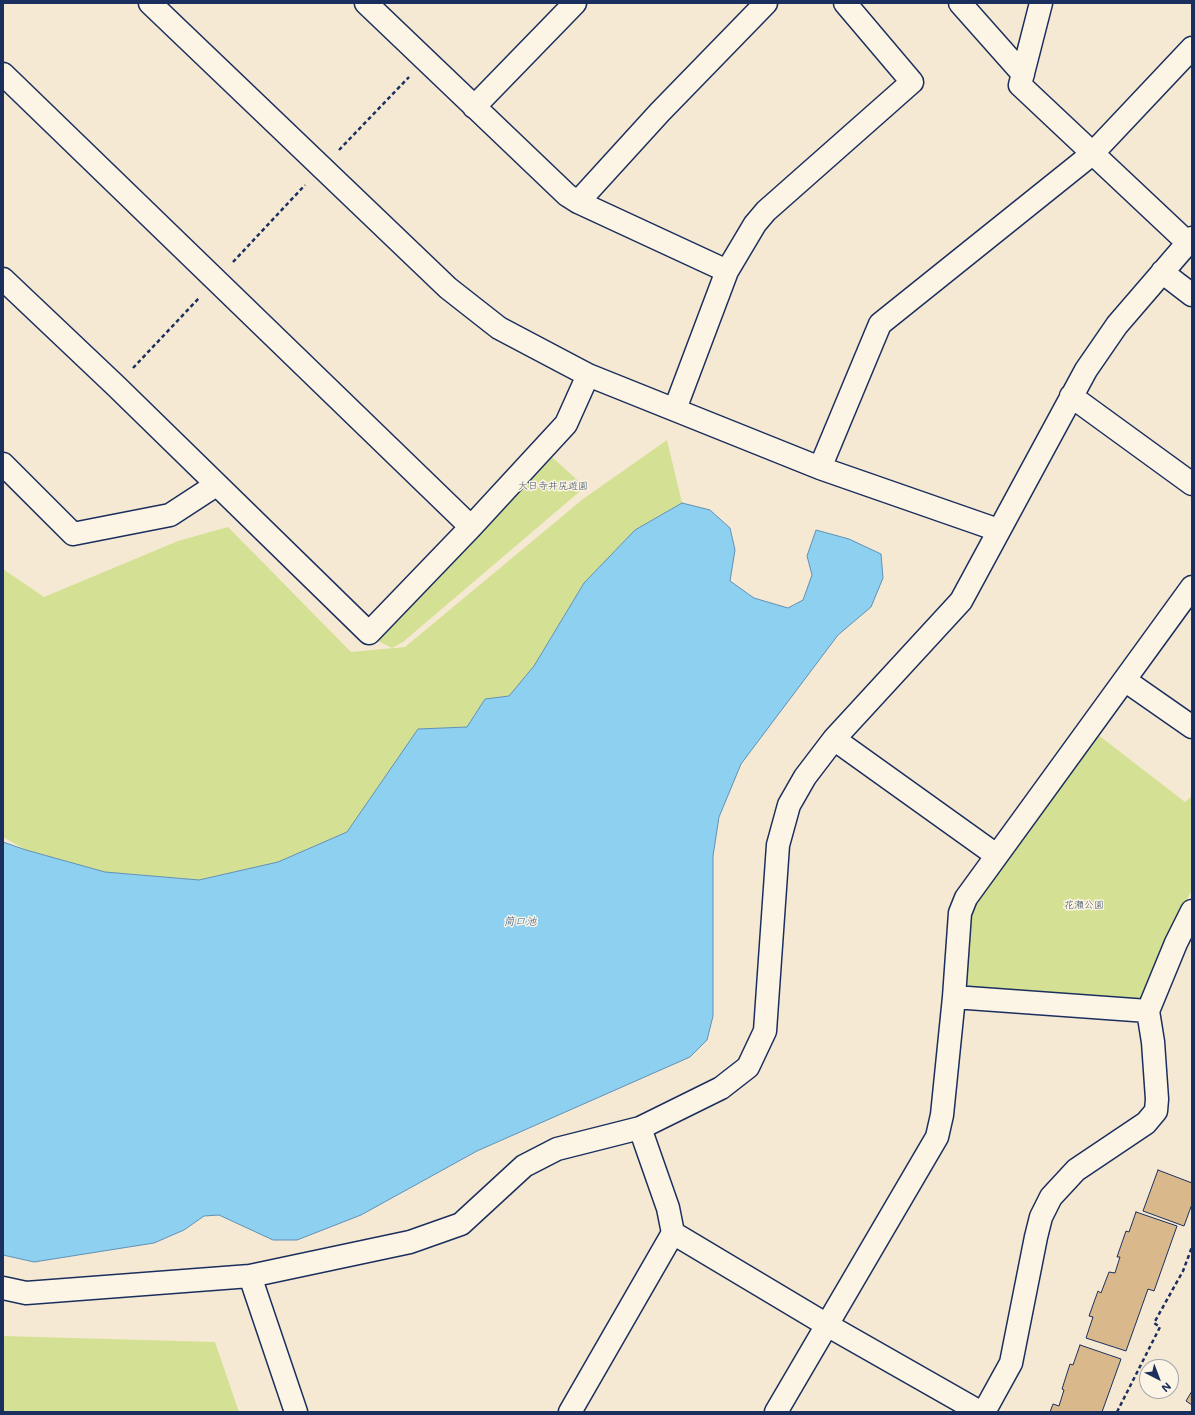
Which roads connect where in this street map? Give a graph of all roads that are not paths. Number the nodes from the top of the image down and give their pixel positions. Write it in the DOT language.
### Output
graph roads {
  1 [pos="150,3"];
  2 [pos="575,3"];
  3 [pos="766,3"];
  4 [pos="845,3"];
  5 [pos="960,3"];
  6 [pos="1041,3"];
  7 [pos="374,6"];
  8 [pos="1192,48"];
  9 [pos="3,74"];
  10 [pos="1023,74"];
  11 [pos="474,107"];
  12 [pos="1092,154"];
  13 [pos="578,202"];
  14 [pos="1190,241"];
  15 [pos="727,271"];
  16 [pos="1162,272"];
  17 [pos="3,279"];
  18 [pos="1192,295"];
  19 [pos="588,375"];
  20 [pos="1071,396"];
  21 [pos="675,409"];
  22 [pos="3,464"];
  23 [pos="820,468"];
  24 [pos="216,484"];
  25 [pos="1192,484"];
  26 [pos="471,527"];
  27 [pos="998,530"];
  28 [pos="1192,587"];
  29 [pos="1126,680"];
  30 [pos="1192,727"];
  31 [pos="834,739"];
  32 [pos="996,855"];
  33 [pos="1192,911"];
  34 [pos="954,997"];
  35 [pos="1148,1011"];
  36 [pos="640,1128"];
  37 [pos="673,1233"];
  38 [pos="250,1276"];
  39 [pos="3,1288"];
  40 [pos="827,1325"];
  41 [pos="296,1412"];
  42 [pos="570,1412"];
  43 [pos="776,1412"];
  44 [pos="980,1412"];
  45 [pos="984,1412"];
  1 -- 19 [label="street"];
  2 -- 11 [label="street"];
  3 -- 13 [label="street"];
  4 -- 15 [label="street"];
  5 -- 10 [label="street"];
  6 -- 10 [label="street"];
  7 -- 11 [label="street"];
  8 -- 12 [label="street"];
  9 -- 26 [label="street"];
  10 -- 12 [label="street"];
  11 -- 13 [label="street"];
  12 -- 14 [label="street"];
  12 -- 23 [label="street"];
  13 -- 15 [label="street"];
  14 -- 16 [label="street"];
  15 -- 21 [label="street"];
  16 -- 18 [label="street"];
  16 -- 20 [label="street"];
  17 -- 24 [label="street"];
  19 -- 21 [label="street"];
  19 -- 26 [label="street"];
  20 -- 25 [label="street"];
  20 -- 27 [label="street"];
  21 -- 23 [label="street"];
  22 -- 24 [label="street"];
  23 -- 27 [label="street"];
  24 -- 26 [label="street"];
  27 -- 31 [label="street"];
  28 -- 29 [label="street"];
  29 -- 30 [label="street"];
  29 -- 32 [label="street"];
  31 -- 32 [label="street"];
  31 -- 36 [label="street"];
  32 -- 34 [label="street"];
  33 -- 35 [label="street"];
  34 -- 35 [label="street"];
  34 -- 40 [label="street"];
  35 -- 45 [label="street"];
  36 -- 37 [label="street"];
  36 -- 38 [label="street"];
  37 -- 40 [label="street"];
  37 -- 42 [label="street"];
  38 -- 39 [label="street"];
  38 -- 41 [label="street"];
  40 -- 43 [label="street"];
  40 -- 44 [label="street"];
}
